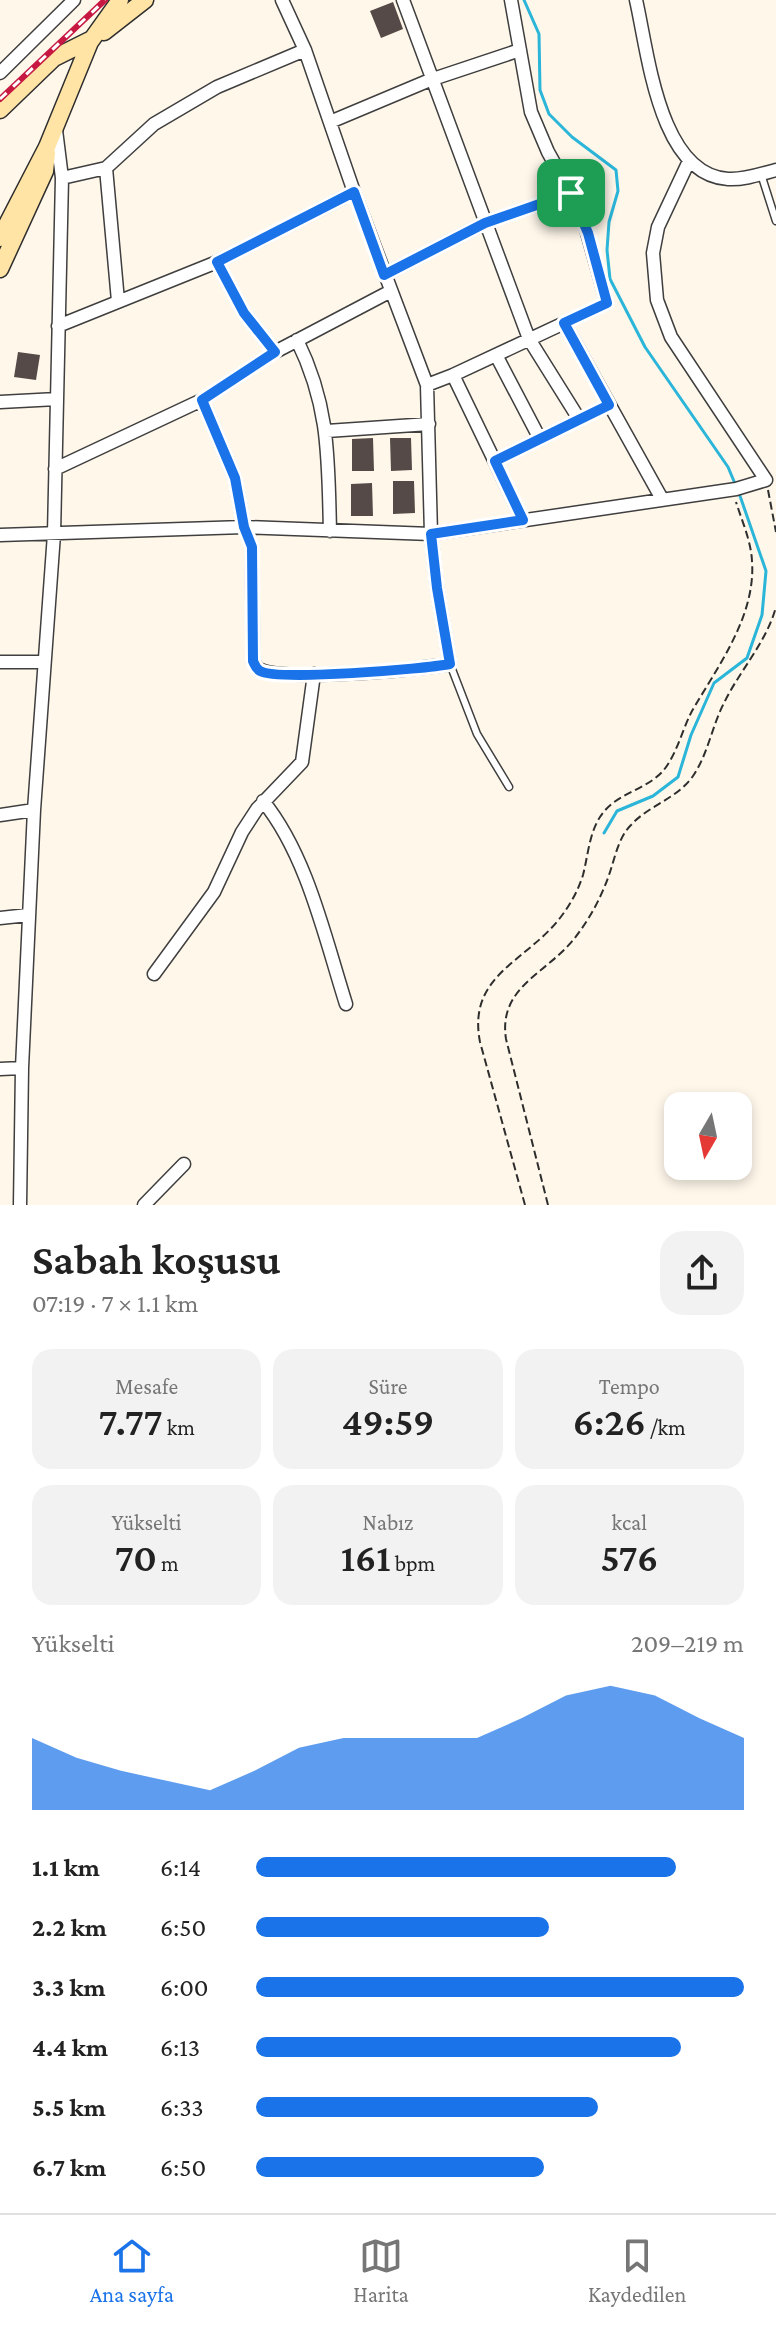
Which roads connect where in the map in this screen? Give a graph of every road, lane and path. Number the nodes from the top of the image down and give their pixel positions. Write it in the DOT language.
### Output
graph roads {
  1 [pos="74,0"];
  2 [pos="120,0"];
  3 [pos="145,0"];
  4 [pos="282,0"];
  5 [pos="403,0"];
  6 [pos="511,0"];
  7 [pos="636,0"];
  8 [pos="91,41"];
  9 [pos="305,50"];
  10 [pos="520,50"];
  11 [pos="0,73"];
  12 [pos="430,80"];
  13 [pos="0,110"];
  14 [pos="330,122"];
  15 [pos="56,126"];
  16 [pos="47,147"];
  17 [pos="689,161"];
  18 [pos="106,168"];
  19 [pos="776,170"];
  20 [pos="761,174"];
  21 [pos="62,178"];
  22 [pos="354,192"];
  23 [pos="571,193"];
  24 [pos="776,221"];
  25 [pos="485,223"];
  26 [pos="0,238"];
  27 [pos="217,262"];
  28 [pos="0,269"];
  29 [pos="384,275"];
  30 [pos="391,291"];
  31 [pos="118,301"];
  32 [pos="564,323"];
  33 [pos="58,326"];
  34 [pos="529,339"];
  35 [pos="297,340"];
  36 [pos="275,352"];
  37 [pos="496,355"];
  38 [pos="453,375"];
  39 [pos="427,385"];
  40 [pos="57,399"];
  41 [pos="202,400"];
  42 [pos="0,402"];
  43 [pos="609,405"];
  44 [pos="579,419"];
  45 [pos="429,424"];
  46 [pos="327,431"];
  47 [pos="540,439"];
  48 [pos="495,461"];
  49 [pos="55,469"];
  50 [pos="771,478"];
  51 [pos="734,490"];
  52 [pos="662,499"];
  53 [pos="523,520"];
  54 [pos="244,527"];
  55 [pos="330,531"];
  56 [pos="776,532"];
  57 [pos="54,534"];
  58 [pos="431,534"];
  59 [pos="0,535"];
  60 [pos="776,607"];
  61 [pos="0,662"];
  62 [pos="44,662"];
  63 [pos="450,664"];
  64 [pos="314,674"];
  65 [pos="509,787"];
  66 [pos="263,801"];
  67 [pos="34,810"];
  68 [pos="0,815"];
  69 [pos="28,915"];
  70 [pos="0,918"];
  71 [pos="154,974"];
  72 [pos="346,1004"];
  73 [pos="22,1068"];
  74 [pos="0,1069"];
  75 [pos="184,1164"];
  76 [pos="20,1205"];
  77 [pos="144,1205"];
  78 [pos="525,1205"];
  79 [pos="548,1205"];
  1 -- 11 [label="street"];
  2 -- 8 [label="main road"];
  3 -- 8 [label="main road"];
  4 -- 9 [label="street"];
  5 -- 12 [label="street"];
  6 -- 10 [label="street"];
  7 -- 17 [label="street"];
  8 -- 13 [label="main road"];
  8 -- 15 [label="main road"];
  9 -- 14 [label="street"];
  9 -- 18 [label="street"];
  10 -- 12 [label="street"];
  10 -- 23 [label="street"];
  12 -- 14 [label="street"];
  12 -- 25 [label="street"];
  14 -- 22 [label="street"];
  15 -- 16 [label="main road"];
  15 -- 21 [label="street"];
  16 -- 26 [label="main road"];
  16 -- 28 [label="main road"];
  17 -- 20 [label="street"];
  17 -- 50 [label="street"];
  18 -- 21 [label="street"];
  18 -- 31 [label="street"];
  19 -- 20 [label="street"];
  20 -- 24 [label="lane"];
  21 -- 33 [label="street"];
  22 -- 27 [label="street"];
  22 -- 29 [label="street"];
  23 -- 25 [label="street"];
  23 -- 32 [label="street"];
  25 -- 29 [label="street"];
  25 -- 34 [label="street"];
  27 -- 31 [label="street"];
  27 -- 36 [label="street"];
  29 -- 30 [label="street"];
  30 -- 35 [label="street"];
  30 -- 39 [label="street"];
  31 -- 33 [label="street"];
  32 -- 34 [label="street"];
  32 -- 43 [label="street"];
  33 -- 40 [label="street"];
  34 -- 37 [label="street"];
  34 -- 44 [label="street"];
  35 -- 36 [label="street"];
  35 -- 46 [label="street"];
  36 -- 41 [label="street"];
  37 -- 38 [label="street"];
  37 -- 47 [label="street"];
  38 -- 39 [label="street"];
  38 -- 48 [label="street"];
  39 -- 45 [label="street"];
  40 -- 42 [label="street"];
  40 -- 49 [label="street"];
  41 -- 49 [label="street"];
  41 -- 54 [label="street"];
  43 -- 44 [label="street"];
  43 -- 52 [label="street"];
  44 -- 47 [label="street"];
  45 -- 46 [label="street"];
  45 -- 58 [label="street"];
  46 -- 55 [label="street"];
  47 -- 48 [label="street"];
  48 -- 53 [label="street"];
  49 -- 57 [label="street"];
  50 -- 51 [label="street"];
  50 -- 56 [label="path"];
  51 -- 52 [label="street"];
  51 -- 78 [label="path"];
  52 -- 53 [label="street"];
  53 -- 58 [label="street"];
  54 -- 55 [label="street"];
  54 -- 57 [label="street"];
  54 -- 64 [label="street"];
  55 -- 58 [label="street"];
  57 -- 59 [label="street"];
  57 -- 62 [label="street"];
  58 -- 63 [label="street"];
  60 -- 79 [label="path"];
  61 -- 62 [label="street"];
  62 -- 67 [label="street"];
  63 -- 64 [label="street"];
  63 -- 65 [label="lane"];
  64 -- 66 [label="street"];
  66 -- 71 [label="street"];
  66 -- 72 [label="street"];
  67 -- 68 [label="street"];
  67 -- 69 [label="street"];
  69 -- 70 [label="street"];
  69 -- 73 [label="street"];
  73 -- 74 [label="street"];
  73 -- 76 [label="street"];
  75 -- 77 [label="street"];
}
